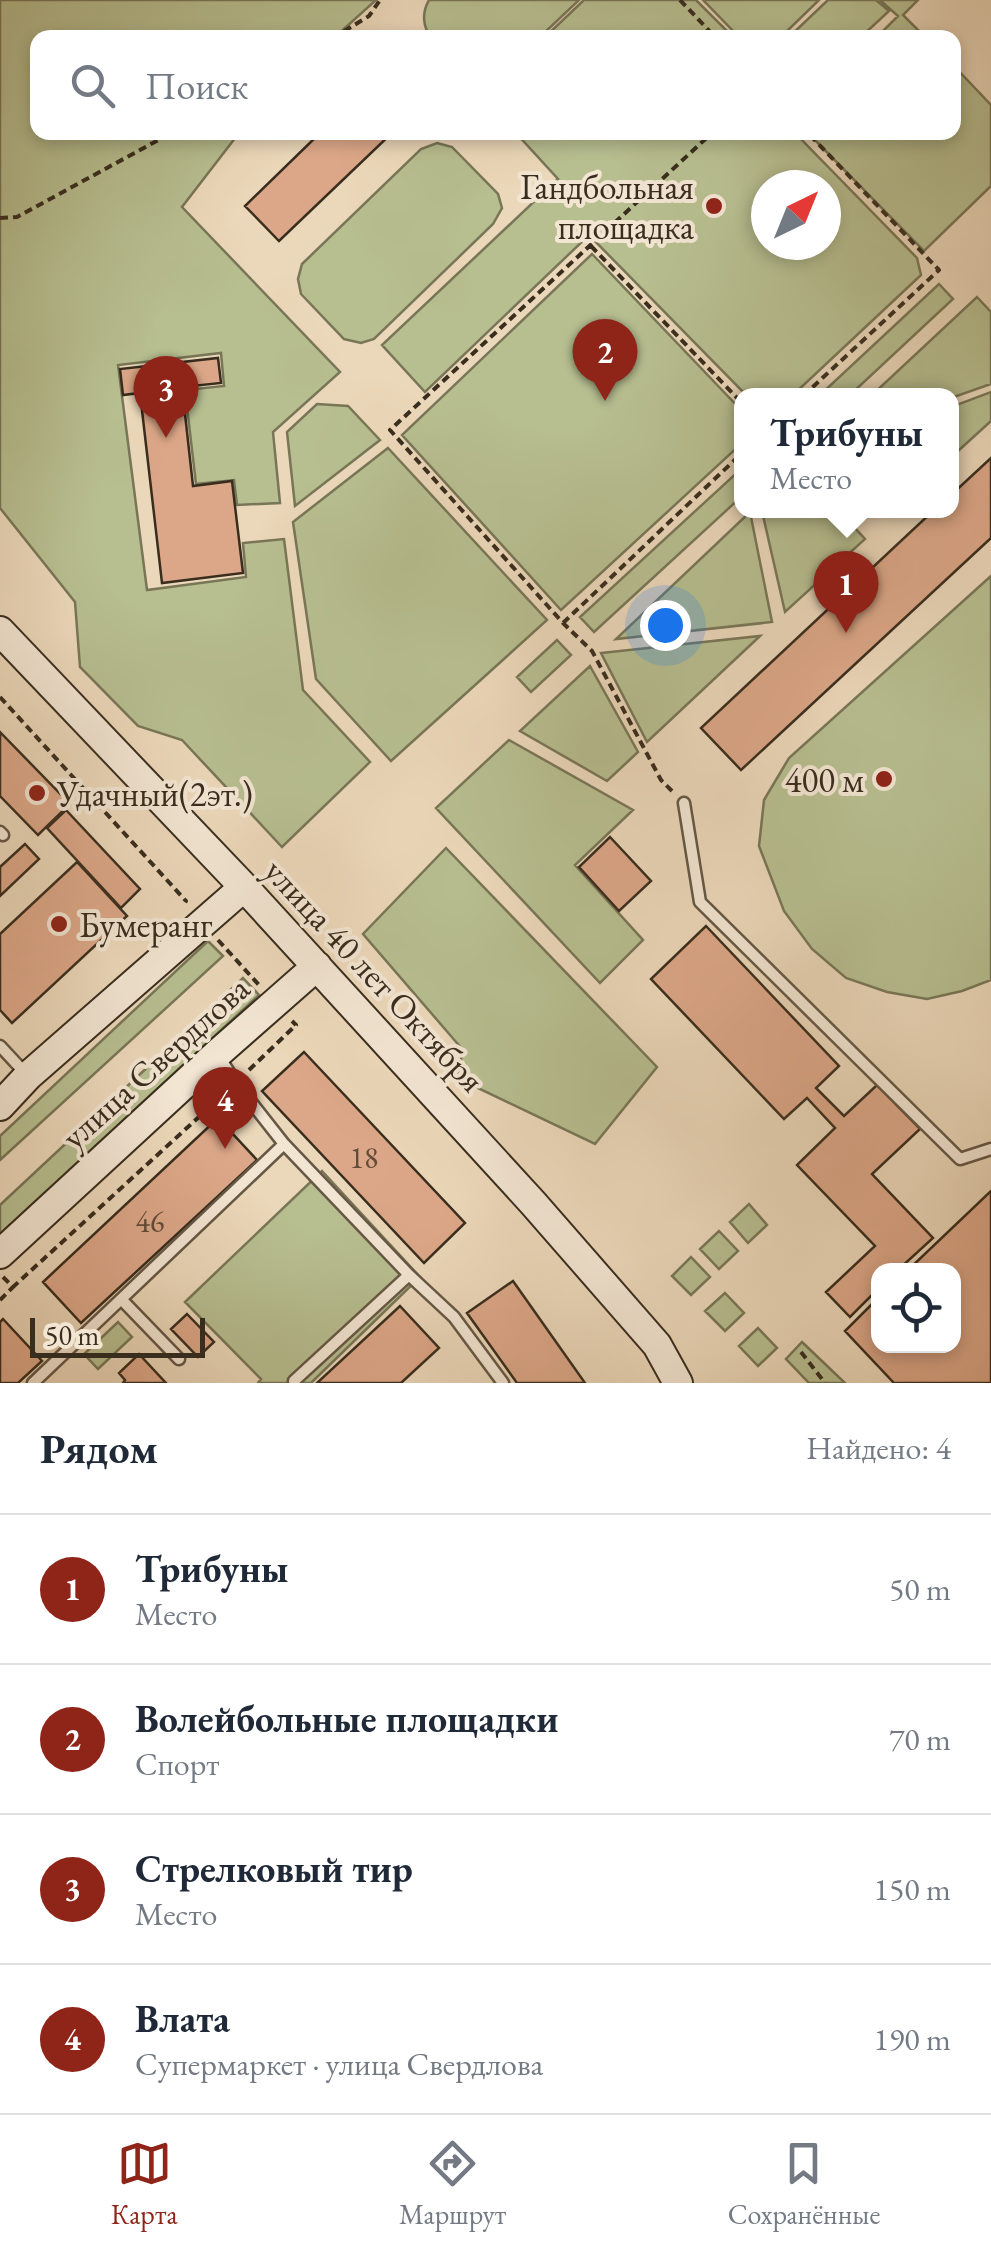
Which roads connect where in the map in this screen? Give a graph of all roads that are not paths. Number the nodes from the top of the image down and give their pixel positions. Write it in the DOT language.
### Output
graph roads {
  1 [pos="0,631"];
  2 [pos="684,802"];
  3 [pos="244,887"];
  4 [pos="316,966"];
  5 [pos="0,1046"];
  6 [pos="217,1054"];
  7 [pos="28,1076"];
  8 [pos="0,1106"];
  9 [pos="284,1144"];
  10 [pos="991,1148"];
  11 [pos="0,1254"];
  12 [pos="409,1275"];
  13 [pos="122,1300"];
  14 [pos="179,1358"];
  15 [pos="294,1381"];
  16 [pos="33,1383"];
  17 [pos="503,1383"];
  18 [pos="678,1383"];
  1 -- 3 [label="street, улица 40 лет Октября"];
  2 -- 10 [label="lane"];
  3 -- 4 [label="street, улица 40 лет Октября"];
  3 -- 7 [label="street, улица Свердлова"];
  4 -- 6 [label="street, улица Свердлова"];
  4 -- 18 [label="street, улица 40 лет Октября"];
  5 -- 7 [label="lane"];
  6 -- 9 [label="lane"];
  6 -- 11 [label="street, улица Свердлова"];
  7 -- 8 [label="street, улица Свердлова"];
  9 -- 12 [label="lane"];
  9 -- 13 [label="lane"];
  12 -- 15 [label="lane"];
  12 -- 17 [label="lane"];
  13 -- 14 [label="lane"];
  13 -- 16 [label="lane"];
}
